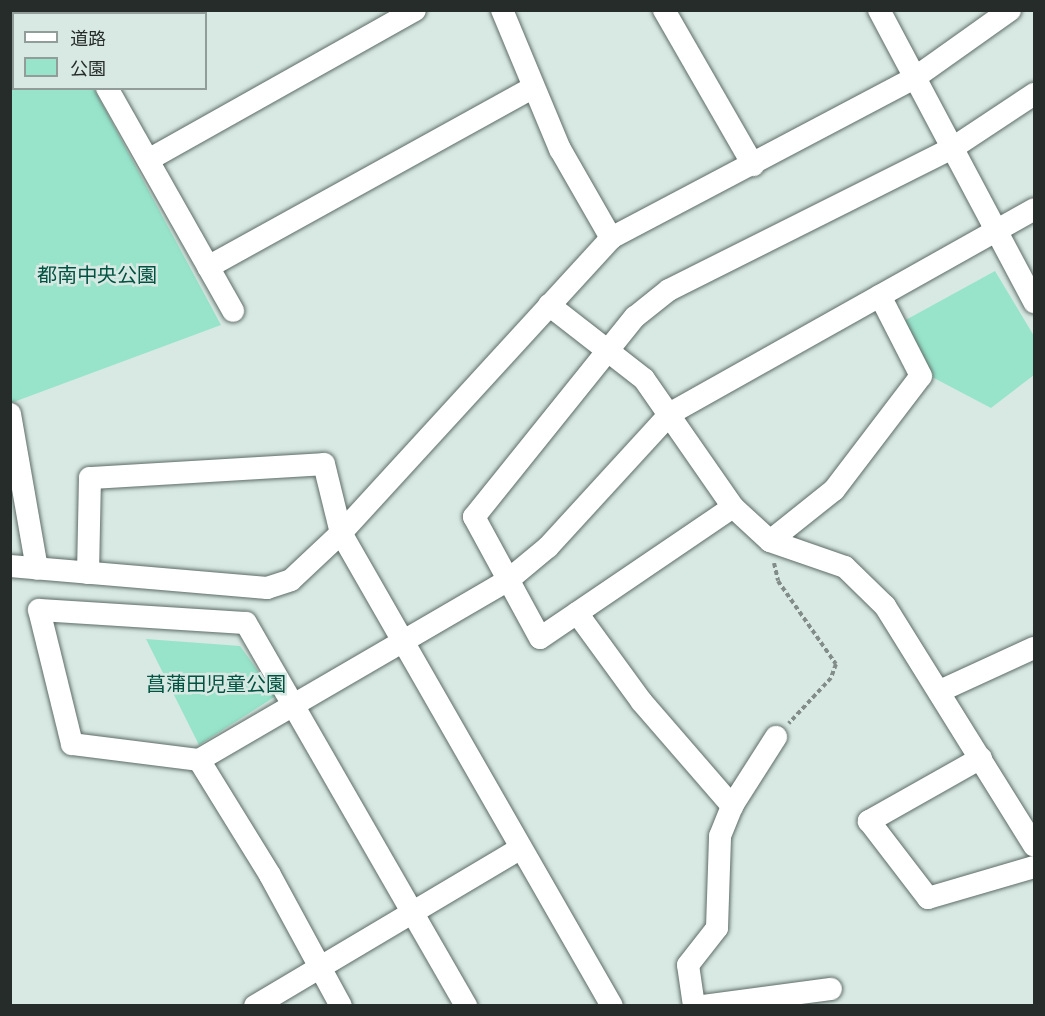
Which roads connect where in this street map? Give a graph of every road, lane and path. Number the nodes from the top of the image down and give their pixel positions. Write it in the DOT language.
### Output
graph roads {
  1 [pos="415,10"];
  2 [pos="502,10"];
  3 [pos="664,10"];
  4 [pos="879,10"];
  5 [pos="1010,10"];
  6 [pos="913,79"];
  7 [pos="534,87"];
  8 [pos="108,90"];
  9 [pos="1035,94"];
  10 [pos="951,149"];
  11 [pos="148,160"];
  12 [pos="753,165"];
  13 [pos="1035,209"];
  14 [pos="996,233"];
  15 [pos="611,238"];
  16 [pos="208,267"];
  17 [pos="880,296"];
  18 [pos="1035,302"];
  19 [pos="549,306"];
  20 [pos="233,311"];
  21 [pos="608,351"];
  22 [pos="671,413"];
  23 [pos="10,414"];
  24 [pos="733,507"];
  25 [pos="341,533"];
  26 [pos="770,541"];
  27 [pos="10,566"];
  28 [pos="37,569"];
  29 [pos="87,573"];
  30 [pos="509,578"];
  31 [pos="577,613"];
  32 [pos="405,642"];
  33 [pos="1035,648"];
  34 [pos="940,691"];
  35 [pos="293,705"];
  36 [pos="776,737"];
  37 [pos="981,758"];
  38 [pos="199,760"];
  39 [pos="732,806"];
  40 [pos="1035,845"];
  41 [pos="520,848"];
  42 [pos="1035,867"];
  43 [pos="412,912"];
  44 [pos="320,969"];
  45 [pos="831,989"];
  46 [pos="255,1005"];
  47 [pos="341,1005"];
  48 [pos="466,1005"];
  49 [pos="612,1005"];
  50 [pos="694,1005"];
  51 [pos="703,1005"];
  1 -- 11 [label="street"];
  2 -- 7 [label="street"];
  3 -- 12 [label="street"];
  4 -- 6 [label="street"];
  5 -- 6 [label="street"];
  6 -- 10 [label="street"];
  6 -- 12 [label="street"];
  7 -- 15 [label="street"];
  7 -- 16 [label="street"];
  8 -- 11 [label="street"];
  9 -- 10 [label="street"];
  10 -- 14 [label="street"];
  10 -- 21 [label="street"];
  11 -- 16 [label="street"];
  12 -- 15 [label="street"];
  13 -- 14 [label="street"];
  14 -- 17 [label="street"];
  14 -- 18 [label="street"];
  15 -- 19 [label="street"];
  16 -- 20 [label="street"];
  17 -- 22 [label="street"];
  17 -- 26 [label="street"];
  19 -- 21 [label="street"];
  19 -- 25 [label="street"];
  21 -- 22 [label="street"];
  21 -- 30 [label="street"];
  22 -- 24 [label="street"];
  22 -- 30 [label="street"];
  23 -- 28 [label="street"];
  24 -- 26 [label="street"];
  24 -- 31 [label="street"];
  25 -- 29 [label="street"];
  25 -- 29 [label="street"];
  25 -- 32 [label="street"];
  26 -- 34 [label="street"];
  26 -- 36 [label="path"];
  27 -- 28 [label="street"];
  28 -- 29 [label="street"];
  30 -- 31 [label="street"];
  30 -- 32 [label="street"];
  31 -- 39 [label="street"];
  32 -- 35 [label="street"];
  32 -- 41 [label="street"];
  33 -- 34 [label="street"];
  34 -- 37 [label="street"];
  35 -- 38 [label="street"];
  35 -- 38 [label="street"];
  35 -- 43 [label="street"];
  36 -- 39 [label="street"];
  37 -- 40 [label="street"];
  37 -- 42 [label="street"];
  38 -- 44 [label="street"];
  39 -- 50 [label="street"];
  41 -- 43 [label="street"];
  41 -- 49 [label="street"];
  43 -- 44 [label="street"];
  43 -- 48 [label="street"];
  44 -- 46 [label="street"];
  44 -- 47 [label="street"];
  45 -- 51 [label="street"];
}
